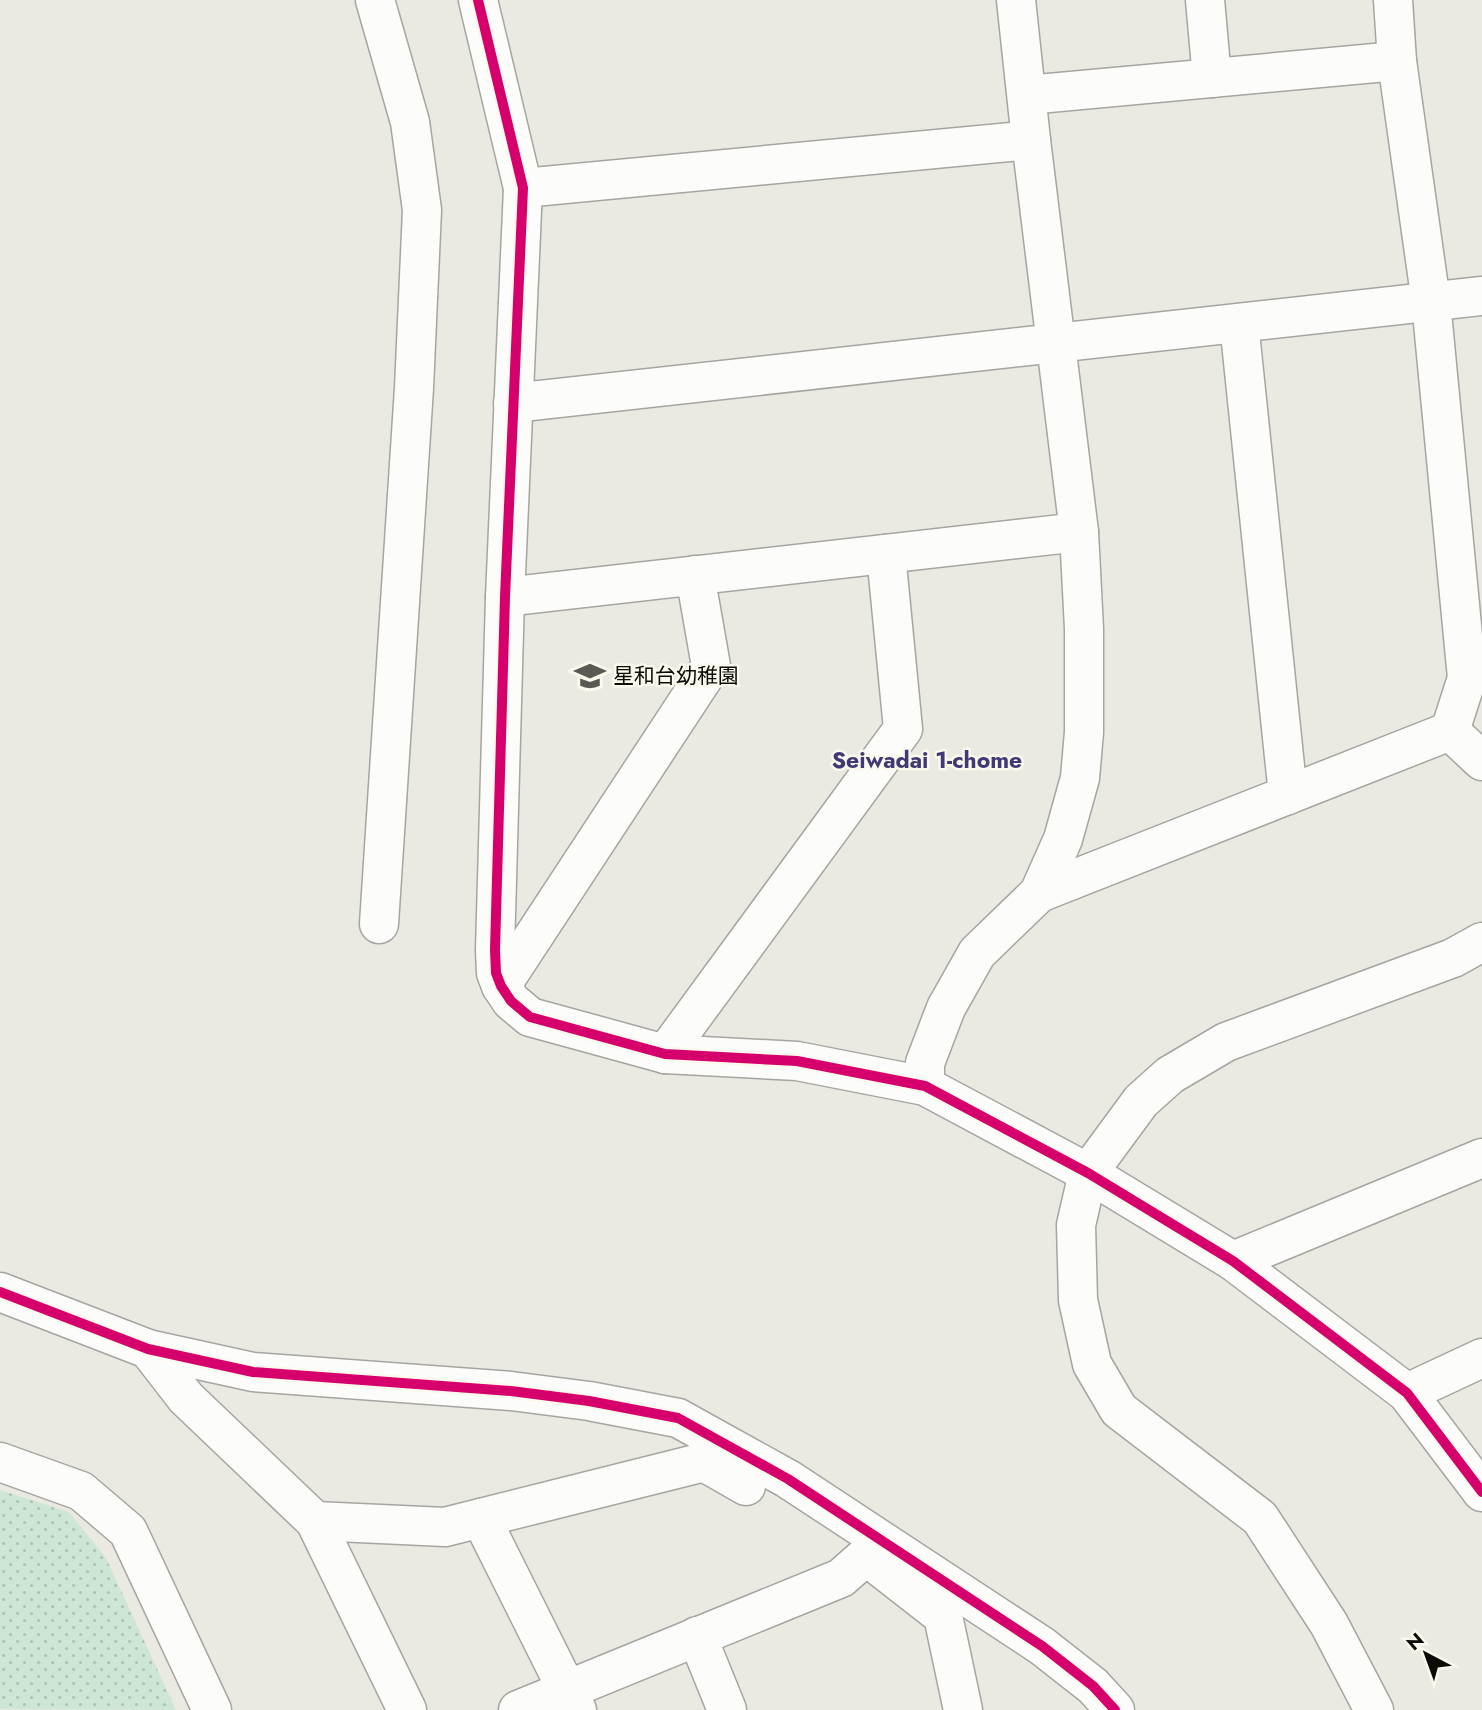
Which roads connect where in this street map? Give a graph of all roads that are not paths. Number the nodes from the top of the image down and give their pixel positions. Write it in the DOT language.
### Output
graph roads {
  1 [pos="375,0"];
  2 [pos="478,0"];
  3 [pos="1016,0"];
  4 [pos="1205,0"];
  5 [pos="1393,0"];
  6 [pos="1397,61"];
  7 [pos="1212,78"];
  8 [pos="1027,95"];
  9 [pos="1031,140"];
  10 [pos="523,188"];
  11 [pos="1482,296"];
  12 [pos="1430,302"];
  13 [pos="1239,323"];
  14 [pos="1057,343"];
  15 [pos="513,403"];
  16 [pos="1079,532"];
  17 [pos="886,554"];
  18 [pos="695,575"];
  19 [pos="505,597"];
  20 [pos="1450,731"];
  21 [pos="1482,761"];
  22 [pos="1288,795"];
  23 [pos="1039,893"];
  24 [pos="379,924"];
  25 [pos="1482,942"];
  26 [pos="501,986"];
  27 [pos="665,1054"];
  28 [pos="925,1086"];
  29 [pos="1482,1158"];
  30 [pos="1088,1173"];
  31 [pos="1233,1261"];
  32 [pos="0,1292"];
  33 [pos="148,1349"];
  34 [pos="1482,1358"];
  35 [pos="1407,1393"];
  36 [pos="0,1462"];
  37 [pos="1482,1492"];
  38 [pos="481,1518"];
  39 [pos="315,1521"];
  40 [pos="866,1556"];
  41 [pos="697,1636"];
  42 [pos="573,1700"];
  43 [pos="212,1710"];
  44 [pos="407,1710"];
  45 [pos="518,1710"];
  46 [pos="727,1710"];
  47 [pos="962,1710"];
  48 [pos="1115,1710"];
  49 [pos="1374,1710"];
  1 -- 24 [label="street"];
  2 -- 10 [label="street"];
  3 -- 8 [label="street"];
  4 -- 7 [label="street"];
  5 -- 6 [label="street"];
  6 -- 7 [label="street"];
  6 -- 12 [label="street"];
  7 -- 8 [label="street"];
  8 -- 9 [label="street"];
  9 -- 10 [label="street"];
  9 -- 14 [label="street"];
  10 -- 15 [label="street"];
  11 -- 12 [label="street"];
  12 -- 13 [label="street"];
  12 -- 20 [label="street"];
  13 -- 14 [label="street"];
  13 -- 22 [label="street"];
  14 -- 15 [label="street"];
  14 -- 16 [label="street"];
  15 -- 19 [label="street"];
  16 -- 17 [label="street"];
  16 -- 23 [label="street"];
  17 -- 18 [label="street"];
  17 -- 27 [label="street"];
  18 -- 19 [label="street"];
  18 -- 26 [label="street"];
  19 -- 26 [label="street"];
  20 -- 21 [label="street"];
  20 -- 22 [label="street"];
  22 -- 23 [label="street"];
  23 -- 28 [label="street"];
  25 -- 30 [label="street"];
  26 -- 27 [label="street"];
  27 -- 28 [label="street"];
  28 -- 30 [label="street"];
  29 -- 31 [label="street"];
  30 -- 31 [label="street"];
  30 -- 49 [label="street"];
  31 -- 35 [label="street"];
  32 -- 33 [label="street"];
  33 -- 39 [label="street"];
  33 -- 48 [label="street"];
  34 -- 35 [label="street"];
  35 -- 37 [label="street"];
  36 -- 43 [label="street"];
  38 -- 39 [label="street"];
  38 -- 40 [label="street"];
  38 -- 42 [label="street"];
  39 -- 44 [label="street"];
  40 -- 41 [label="street"];
  40 -- 47 [label="street"];
  41 -- 42 [label="street"];
  41 -- 46 [label="street"];
  42 -- 45 [label="street"];
}
